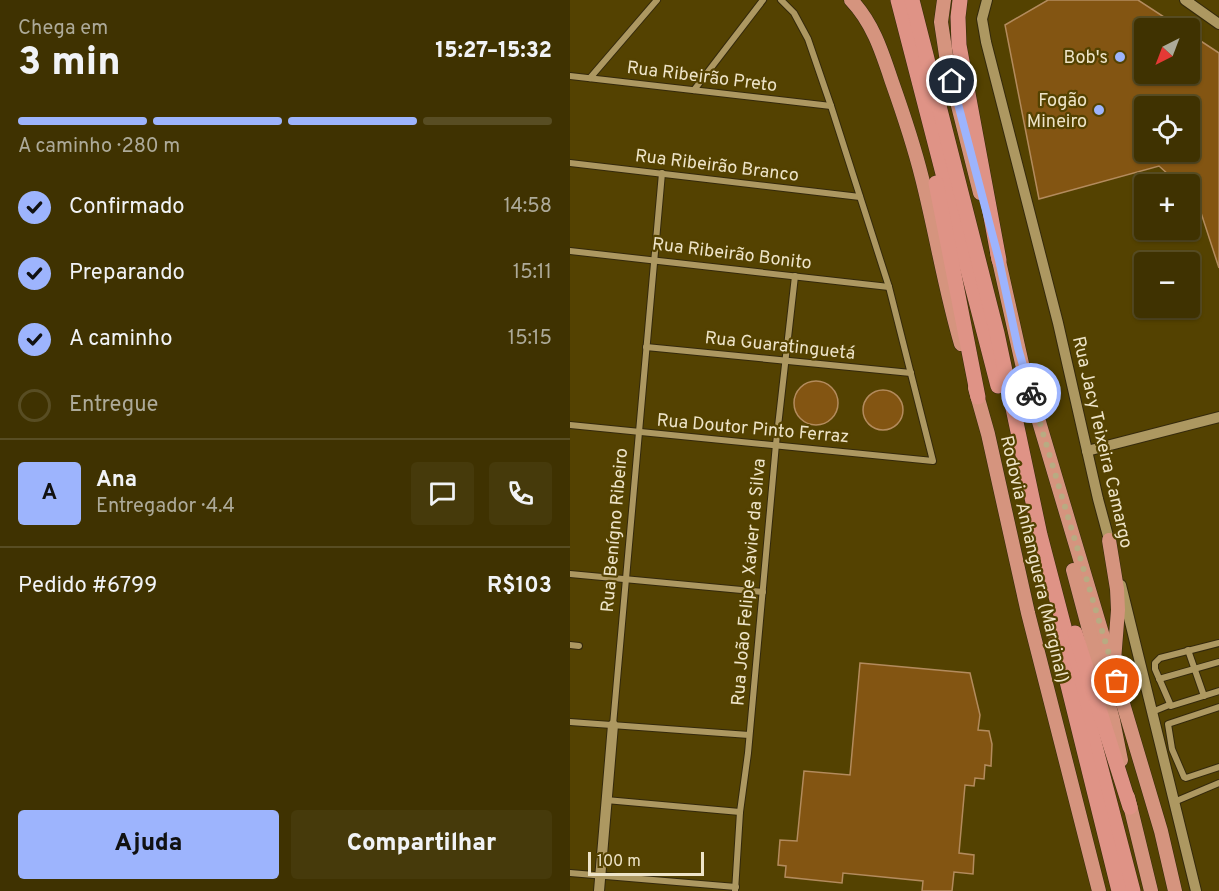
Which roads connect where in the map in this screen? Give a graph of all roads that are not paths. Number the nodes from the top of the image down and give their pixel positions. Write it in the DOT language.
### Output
graph roads {
  1 [pos="657,0"];
  2 [pos="763,0"];
  3 [pos="781,0"];
  4 [pos="851,0"];
  5 [pos="898,0"];
  6 [pos="912,0"];
  7 [pos="944,0"];
  8 [pos="960,0"];
  9 [pos="987,0"];
  10 [pos="1185,0"];
  11 [pos="1219,24"];
  12 [pos="570,76"];
  13 [pos="590,78"];
  14 [pos="920,88"];
  15 [pos="694,90"];
  16 [pos="831,106"];
  17 [pos="570,163"];
  18 [pos="662,173"];
  19 [pos="860,197"];
  20 [pos="570,251"];
  21 [pos="653,259"];
  22 [pos="999,260"];
  23 [pos="795,276"];
  24 [pos="889,287"];
  25 [pos="646,347"];
  26 [pos="785,361"];
  27 [pos="911,373"];
  28 [pos="978,397"];
  29 [pos="1034,402"];
  30 [pos="1219,417"];
  31 [pos="570,425"];
  32 [pos="639,432"];
  33 [pos="776,444"];
  34 [pos="1087,451"];
  35 [pos="1040,535"];
  36 [pos="1109,540"];
  37 [pos="570,574"];
  38 [pos="626,578"];
  39 [pos="763,592"];
  40 [pos="1219,643"];
  41 [pos="570,645"];
  42 [pos="579,646"];
  43 [pos="1188,650"];
  44 [pos="1219,662"];
  45 [pos="1195,669"];
  46 [pos="1159,680"];
  47 [pos="1117,681"];
  48 [pos="1219,691"];
  49 [pos="1204,696"];
  50 [pos="1169,705"];
  51 [pos="1219,707"];
  52 [pos="1152,712"];
  53 [pos="570,722"];
  54 [pos="1168,724"];
  55 [pos="613,725"];
  56 [pos="1156,728"];
  57 [pos="749,735"];
  58 [pos="1219,767"];
  59 [pos="1219,783"];
  60 [pos="606,800"];
  61 [pos="1174,802"];
  62 [pos="1130,807"];
  63 [pos="740,812"];
  64 [pos="570,873"];
  65 [pos="600,875"];
  66 [pos="736,889"];
  67 [pos="599,891"];
  68 [pos="1099,891"];
  69 [pos="1119,891"];
  70 [pos="1133,891"];
  71 [pos="1151,891"];
  72 [pos="1174,891"];
  73 [pos="1196,891"];
  1 -- 13 [label="street"];
  2 -- 15 [label="street"];
  3 -- 16 [label="street"];
  4 -- 28 [label="highway, Rodovia Anhanguera (Marginal)"];
  5 -- 14 [label="highway"];
  6 -- 35 [label="highway"];
  7 -- 22 [label="highway, Rodovia Anhanguera (Marginal)"];
  8 -- 22 [label="highway"];
  9 -- 34 [label="street, Rua Jacy Teixeira Camargo"];
  10 -- 11 [label="street"];
  12 -- 13 [label="street, Rua Ribeirão Preto"];
  13 -- 15 [label="street, Rua Ribeirão Preto"];
  14 -- 28 [label="highway"];
  14 -- 69 [label="highway"];
  15 -- 16 [label="street, Rua Ribeirão Preto"];
  16 -- 19 [label="street"];
  17 -- 18 [label="street, Rua Ribeirão Branco"];
  18 -- 19 [label="street, Rua Ribeirão Branco"];
  18 -- 21 [label="street, Rua Benígno Ribeiro"];
  19 -- 24 [label="street"];
  20 -- 21 [label="street, Rua Ribeirão Bonito"];
  21 -- 23 [label="street, Rua Ribeirão Bonito"];
  21 -- 25 [label="street, Rua Benígno Ribeiro"];
  22 -- 29 [label="highway, Rodovia Anhanguera (Marginal)"];
  23 -- 24 [label="street, Rua Ribeirão Bonito"];
  23 -- 26 [label="street, Rua João Felipe Xavier da Silva"];
  24 -- 27 [label="street"];
  25 -- 26 [label="street, Rua Guaratinguetá"];
  25 -- 32 [label="street, Rua Benígno Ribeiro"];
  26 -- 27 [label="street, Rua Guaratinguetá"];
  26 -- 33 [label="street, Rua João Felipe Xavier da Silva"];
  27 -- 33 [label="street, Rua Doutor Pinto Ferraz"];
  28 -- 68 [label="highway, Rodovia Anhanguera (Marginal)"];
  29 -- 47 [label="highway, Rodovia Anhanguera (Marginal)"];
  29 -- 62 [label="highway"];
  30 -- 34 [label="street"];
  31 -- 32 [label="street, Rua Doutor Pinto Ferraz"];
  32 -- 33 [label="street, Rua Doutor Pinto Ferraz"];
  32 -- 38 [label="street, Rua Benígno Ribeiro"];
  33 -- 39 [label="street, Rua João Felipe Xavier da Silva"];
  34 -- 36 [label="street, Rua Jacy Teixeira Camargo"];
  35 -- 62 [label="highway"];
  35 -- 70 [label="highway"];
  36 -- 47 [label="highway"];
  36 -- 52 [label="street, Rua Jacy Teixeira Camargo"];
  37 -- 38 [label="street"];
  38 -- 39 [label="street"];
  38 -- 55 [label="street, Rua Benígno Ribeiro"];
  39 -- 57 [label="street, Rua João Felipe Xavier da Silva"];
  40 -- 43 [label="street"];
  41 -- 42 [label="street"];
  43 -- 45 [label="street"];
  43 -- 46 [label="street"];
  44 -- 45 [label="street"];
  45 -- 46 [label="street"];
  45 -- 49 [label="street"];
  46 -- 50 [label="street"];
  47 -- 72 [label="highway, Rodovia Anhanguera (Marginal)"];
  48 -- 49 [label="street"];
  49 -- 50 [label="street"];
  50 -- 52 [label="street"];
  51 -- 54 [label="street"];
  52 -- 56 [label="street, Rua Jacy Teixeira Camargo"];
  53 -- 55 [label="street"];
  54 -- 56 [label="street"];
  54 -- 58 [label="street"];
  55 -- 57 [label="street"];
  55 -- 60 [label="street, Rua Benígno Ribeiro"];
  56 -- 61 [label="street, Rua Jacy Teixeira Camargo"];
  57 -- 63 [label="street, Rua João Felipe Xavier da Silva"];
  59 -- 61 [label="street"];
  60 -- 63 [label="street"];
  60 -- 65 [label="street, Rua Benígno Ribeiro"];
  61 -- 73 [label="street, Rua Jacy Teixeira Camargo"];
  62 -- 71 [label="highway"];
  63 -- 66 [label="street, Rua João Felipe Xavier da Silva"];
  64 -- 65 [label="street"];
  65 -- 66 [label="street"];
  65 -- 67 [label="street, Rua Benígno Ribeiro"];
}
